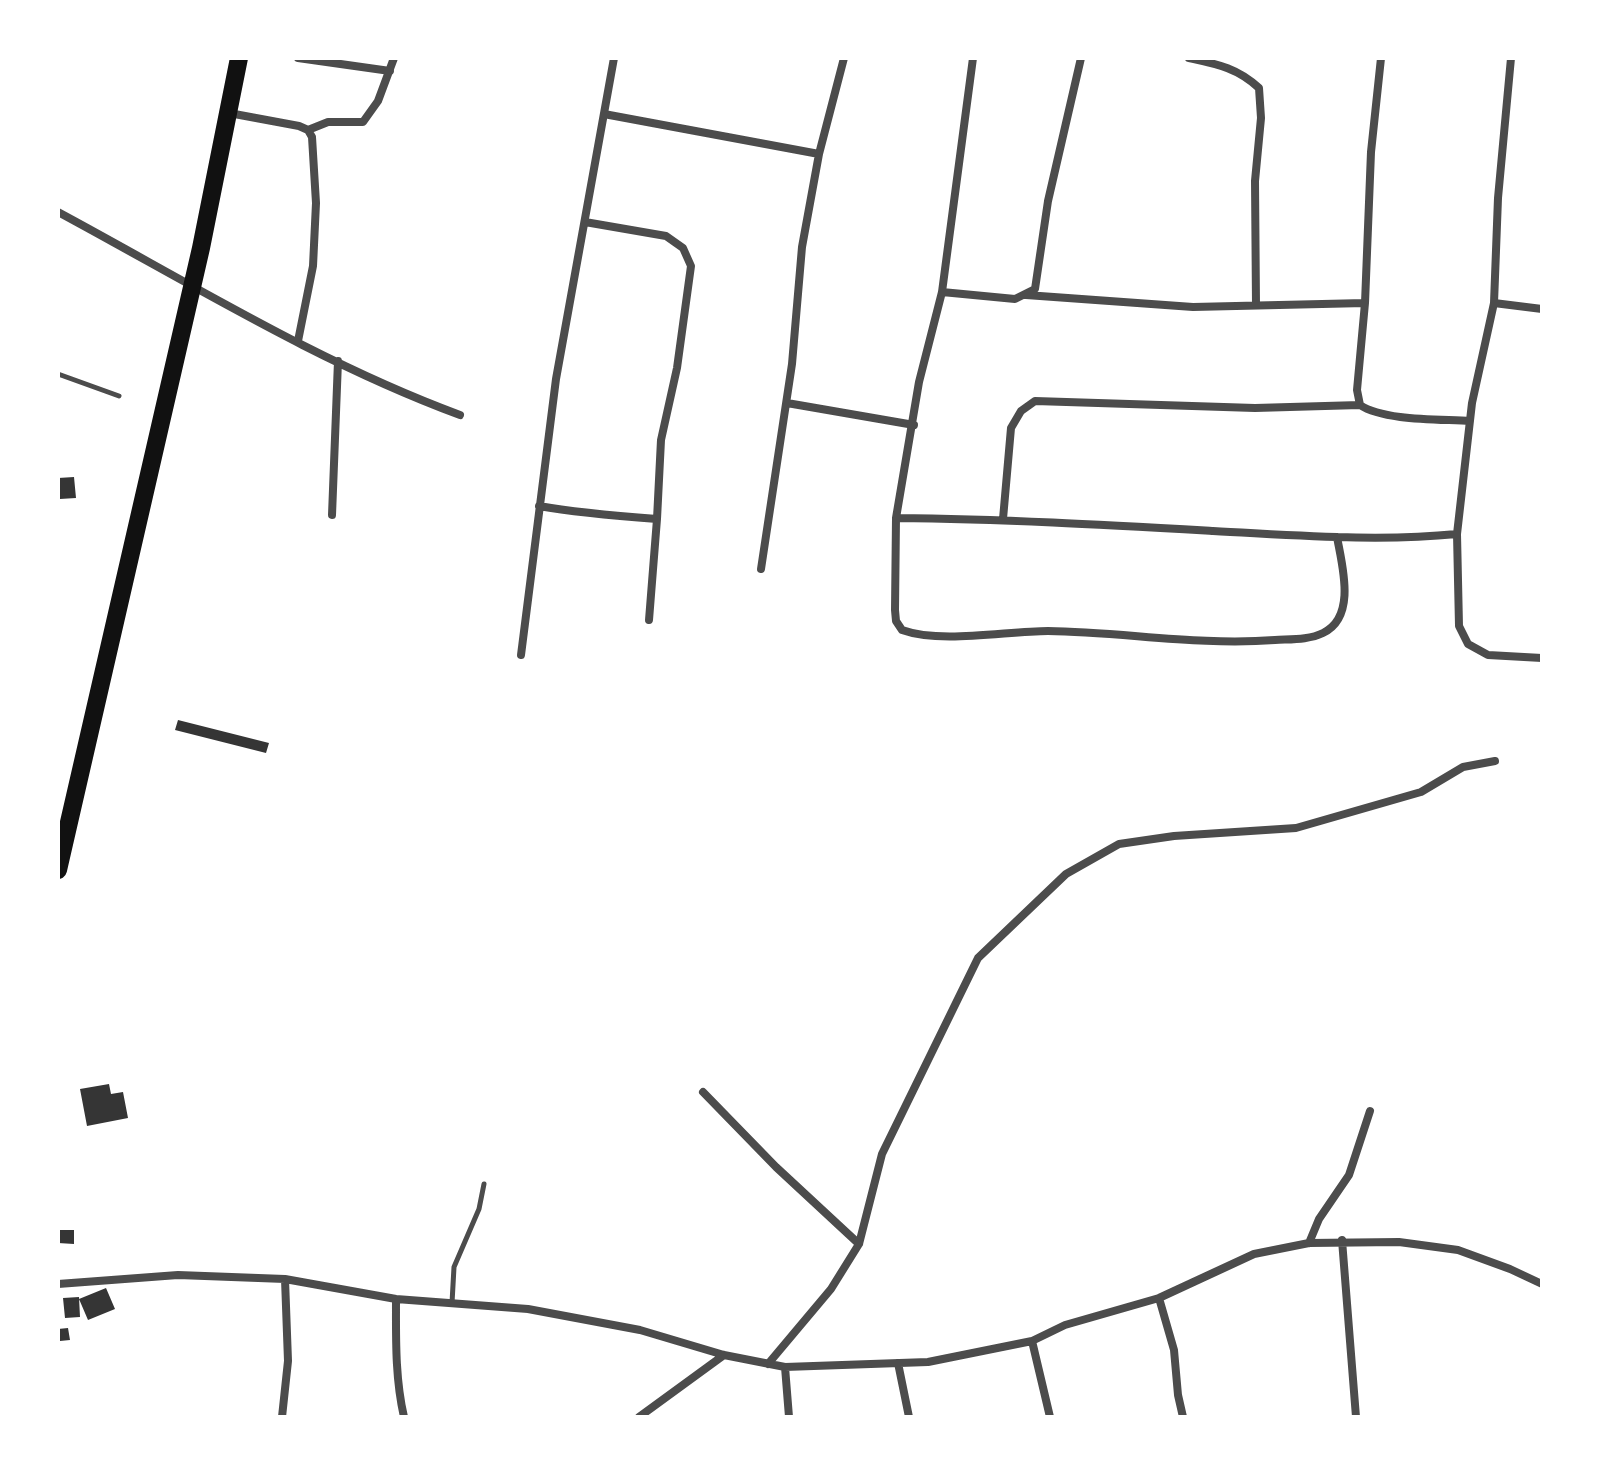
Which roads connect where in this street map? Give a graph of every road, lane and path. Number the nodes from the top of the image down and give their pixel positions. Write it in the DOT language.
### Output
graph roads {
  1 [pos="239,58"];
  2 [pos="298,58"];
  3 [pos="394,58"];
  4 [pos="614,58"];
  5 [pos="844,58"];
  6 [pos="973,58"];
  7 [pos="1081,58"];
  8 [pos="1189,58"];
  9 [pos="1381,58"];
  10 [pos="1511,58"];
  11 [pos="390,71"];
  12 [pos="228,112"];
  13 [pos="604,114"];
  14 [pos="308,130"];
  15 [pos="819,154"];
  16 [pos="58,212"];
  17 [pos="585,222"];
  18 [pos="192,287"];
  19 [pos="942,292"];
  20 [pos="1026,295"];
  21 [pos="1365,303"];
  22 [pos="1494,303"];
  23 [pos="1256,305"];
  24 [pos="1542,309"];
  25 [pos="298,341"];
  26 [pos="338,361"];
  27 [pos="58,374"];
  28 [pos="119,396"];
  29 [pos="787,403"];
  30 [pos="1360,405"];
  31 [pos="460,415"];
  32 [pos="1470,421"];
  33 [pos="914,425"];
  34 [pos="539,506"];
  35 [pos="332,515"];
  36 [pos="896,518"];
  37 [pos="657,519"];
  38 [pos="1003,519"];
  39 [pos="1457,534"];
  40 [pos="1337,537"];
  41 [pos="761,569"];
  42 [pos="649,620"];
  43 [pos="521,655"];
  44 [pos="1542,658"];
  45 [pos="1495,761"];
  46 [pos="58,870"];
  47 [pos="703,1092"];
  48 [pos="1370,1111"];
  49 [pos="484,1184"];
  50 [pos="1342,1240"];
  51 [pos="1309,1243"];
  52 [pos="859,1244"];
  53 [pos="285,1279"];
  54 [pos="58,1284"];
  55 [pos="1542,1284"];
  56 [pos="1159,1298"];
  57 [pos="396,1299"];
  58 [pos="452,1304"];
  59 [pos="1032,1341"];
  60 [pos="724,1355"];
  61 [pos="898,1363"];
  62 [pos="768,1364"];
  63 [pos="785,1367"];
  64 [pos="282,1417"];
  65 [pos="404,1417"];
  66 [pos="639,1417"];
  67 [pos="789,1417"];
  68 [pos="909,1417"];
  69 [pos="1050,1417"];
  70 [pos="1183,1417"];
  71 [pos="1356,1417"];
  1 -- 12 [label="main road"];
  2 -- 11 [label="street"];
  3 -- 11 [label="street"];
  4 -- 13 [label="street"];
  5 -- 15 [label="street"];
  6 -- 19 [label="street"];
  7 -- 20 [label="street"];
  8 -- 23 [label="street"];
  9 -- 21 [label="street"];
  10 -- 22 [label="street"];
  11 -- 14 [label="street"];
  12 -- 14 [label="street"];
  12 -- 18 [label="main road"];
  13 -- 15 [label="street"];
  13 -- 17 [label="street"];
  14 -- 25 [label="street"];
  15 -- 29 [label="street"];
  16 -- 18 [label="street"];
  17 -- 34 [label="street"];
  17 -- 37 [label="street"];
  18 -- 25 [label="street"];
  18 -- 46 [label="main road"];
  19 -- 20 [label="street"];
  19 -- 33 [label="street"];
  20 -- 23 [label="street"];
  21 -- 23 [label="street"];
  21 -- 30 [label="street"];
  22 -- 24 [label="street"];
  22 -- 32 [label="street"];
  25 -- 26 [label="street"];
  26 -- 31 [label="street"];
  26 -- 35 [label="street"];
  27 -- 28 [label="lane"];
  29 -- 33 [label="street"];
  29 -- 41 [label="street"];
  30 -- 32 [label="street"];
  30 -- 38 [label="street"];
  32 -- 39 [label="street"];
  33 -- 36 [label="street"];
  34 -- 37 [label="street"];
  34 -- 43 [label="street"];
  36 -- 38 [label="street"];
  36 -- 40 [label="street"];
  37 -- 42 [label="street"];
  38 -- 40 [label="street"];
  39 -- 40 [label="street"];
  39 -- 44 [label="street"];
  45 -- 52 [label="street"];
  47 -- 52 [label="street"];
  48 -- 51 [label="street"];
  49 -- 58 [label="lane"];
  50 -- 51 [label="street"];
  50 -- 55 [label="street"];
  50 -- 71 [label="street"];
  51 -- 56 [label="street"];
  52 -- 62 [label="street"];
  53 -- 54 [label="street"];
  53 -- 57 [label="street"];
  53 -- 64 [label="street"];
  56 -- 59 [label="street"];
  56 -- 70 [label="street"];
  57 -- 58 [label="street"];
  57 -- 65 [label="street"];
  58 -- 60 [label="street"];
  59 -- 61 [label="street"];
  59 -- 69 [label="street"];
  60 -- 62 [label="street"];
  60 -- 66 [label="street"];
  61 -- 63 [label="street"];
  61 -- 68 [label="street"];
  62 -- 63 [label="street"];
  63 -- 67 [label="street"];
}
